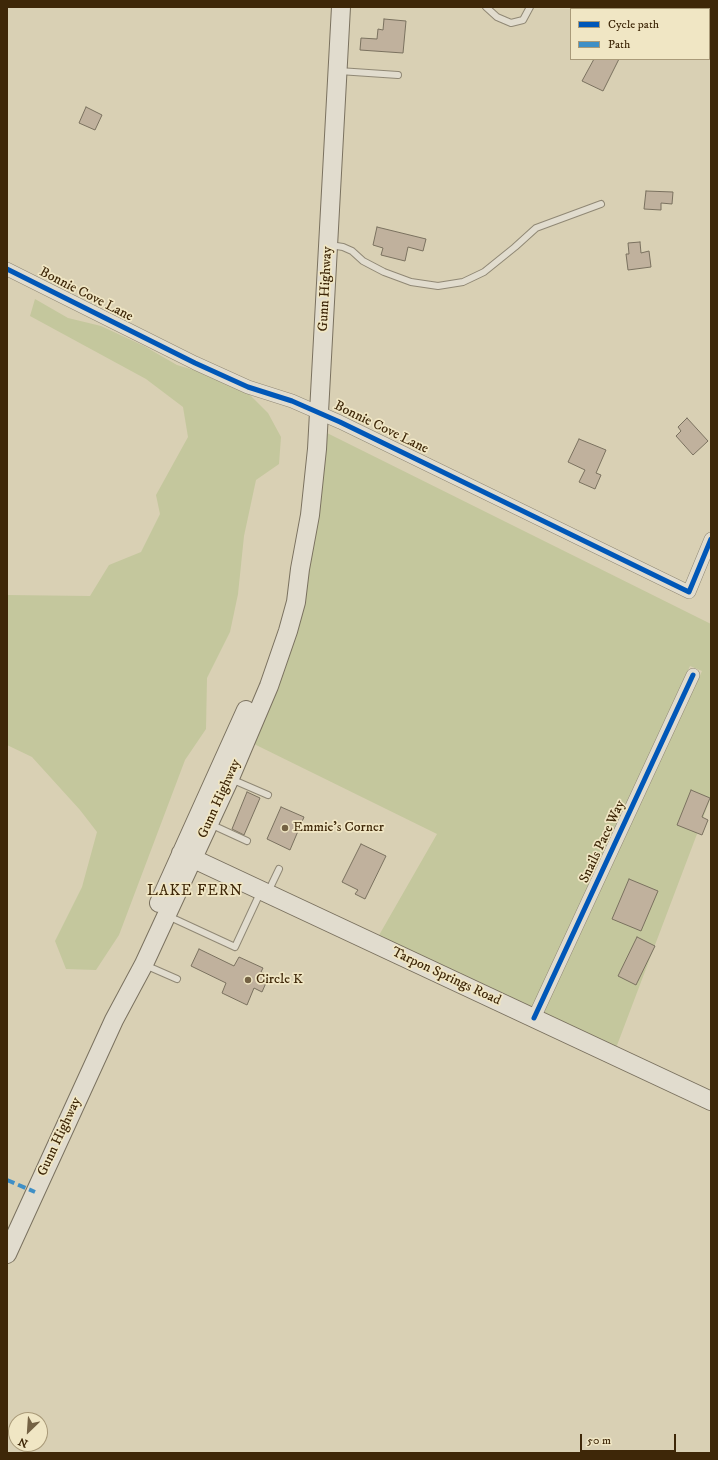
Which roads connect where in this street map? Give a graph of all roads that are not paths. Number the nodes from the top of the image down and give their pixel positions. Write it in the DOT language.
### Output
graph roads {
  1 [pos="340,7"];
  2 [pos="486,7"];
  3 [pos="530,7"];
  4 [pos="590,7"];
  5 [pos="601,7"];
  6 [pos="337,70"];
  7 [pos="398,75"];
  8 [pos="601,204"];
  9 [pos="328,245"];
  10 [pos="7,269"];
  11 [pos="319,412"];
  12 [pos="711,539"];
  13 [pos="300,569"];
  14 [pos="693,675"];
  15 [pos="230,778"];
  16 [pos="268,796"];
  17 [pos="209,824"];
  18 [pos="247,841"];
  19 [pos="187,856"];
  20 [pos="279,869"];
  21 [pos="264,892"];
  22 [pos="167,915"];
  23 [pos="144,964"];
  24 [pos="177,980"];
  25 [pos="534,1018"];
  26 [pos="114,1020"];
  27 [pos="711,1101"];
  28 [pos="7,1254"];
  1 -- 6 [label="main road, Gunn Highway"];
  2 -- 3 [label="lane"];
  4 -- 5 [label="lane"];
  6 -- 7 [label="lane"];
  6 -- 9 [label="main road, Gunn Highway"];
  8 -- 9 [label="lane"];
  9 -- 11 [label="main road, Gunn Highway"];
  10 -- 11 [label="street, Bonnie Cove Lane"];
  11 -- 12 [label="street, Bonnie Cove Lane"];
  11 -- 13 [label="main road, Gunn Highway"];
  13 -- 15 [label="main road, Gunn Highway"];
  13 -- 19 [label="main road, Gunn Highway"];
  14 -- 25 [label="street, Snails Pace Way"];
  15 -- 16 [label="lane"];
  15 -- 17 [label="main road, Gunn Highway"];
  17 -- 18 [label="lane"];
  17 -- 19 [label="main road, Gunn Highway"];
  19 -- 21 [label="main road, Tarpon Springs Road"];
  19 -- 22 [label="main road, Gunn Highway"];
  19 -- 26 [label="main road, Gunn Highway"];
  20 -- 21 [label="lane"];
  21 -- 22 [label="lane"];
  21 -- 25 [label="main road, Tarpon Springs Road"];
  22 -- 23 [label="main road, Gunn Highway"];
  23 -- 24 [label="lane"];
  23 -- 26 [label="main road, Gunn Highway"];
  25 -- 27 [label="main road, Tarpon Springs Road"];
  26 -- 28 [label="main road, Gunn Highway"];
}
